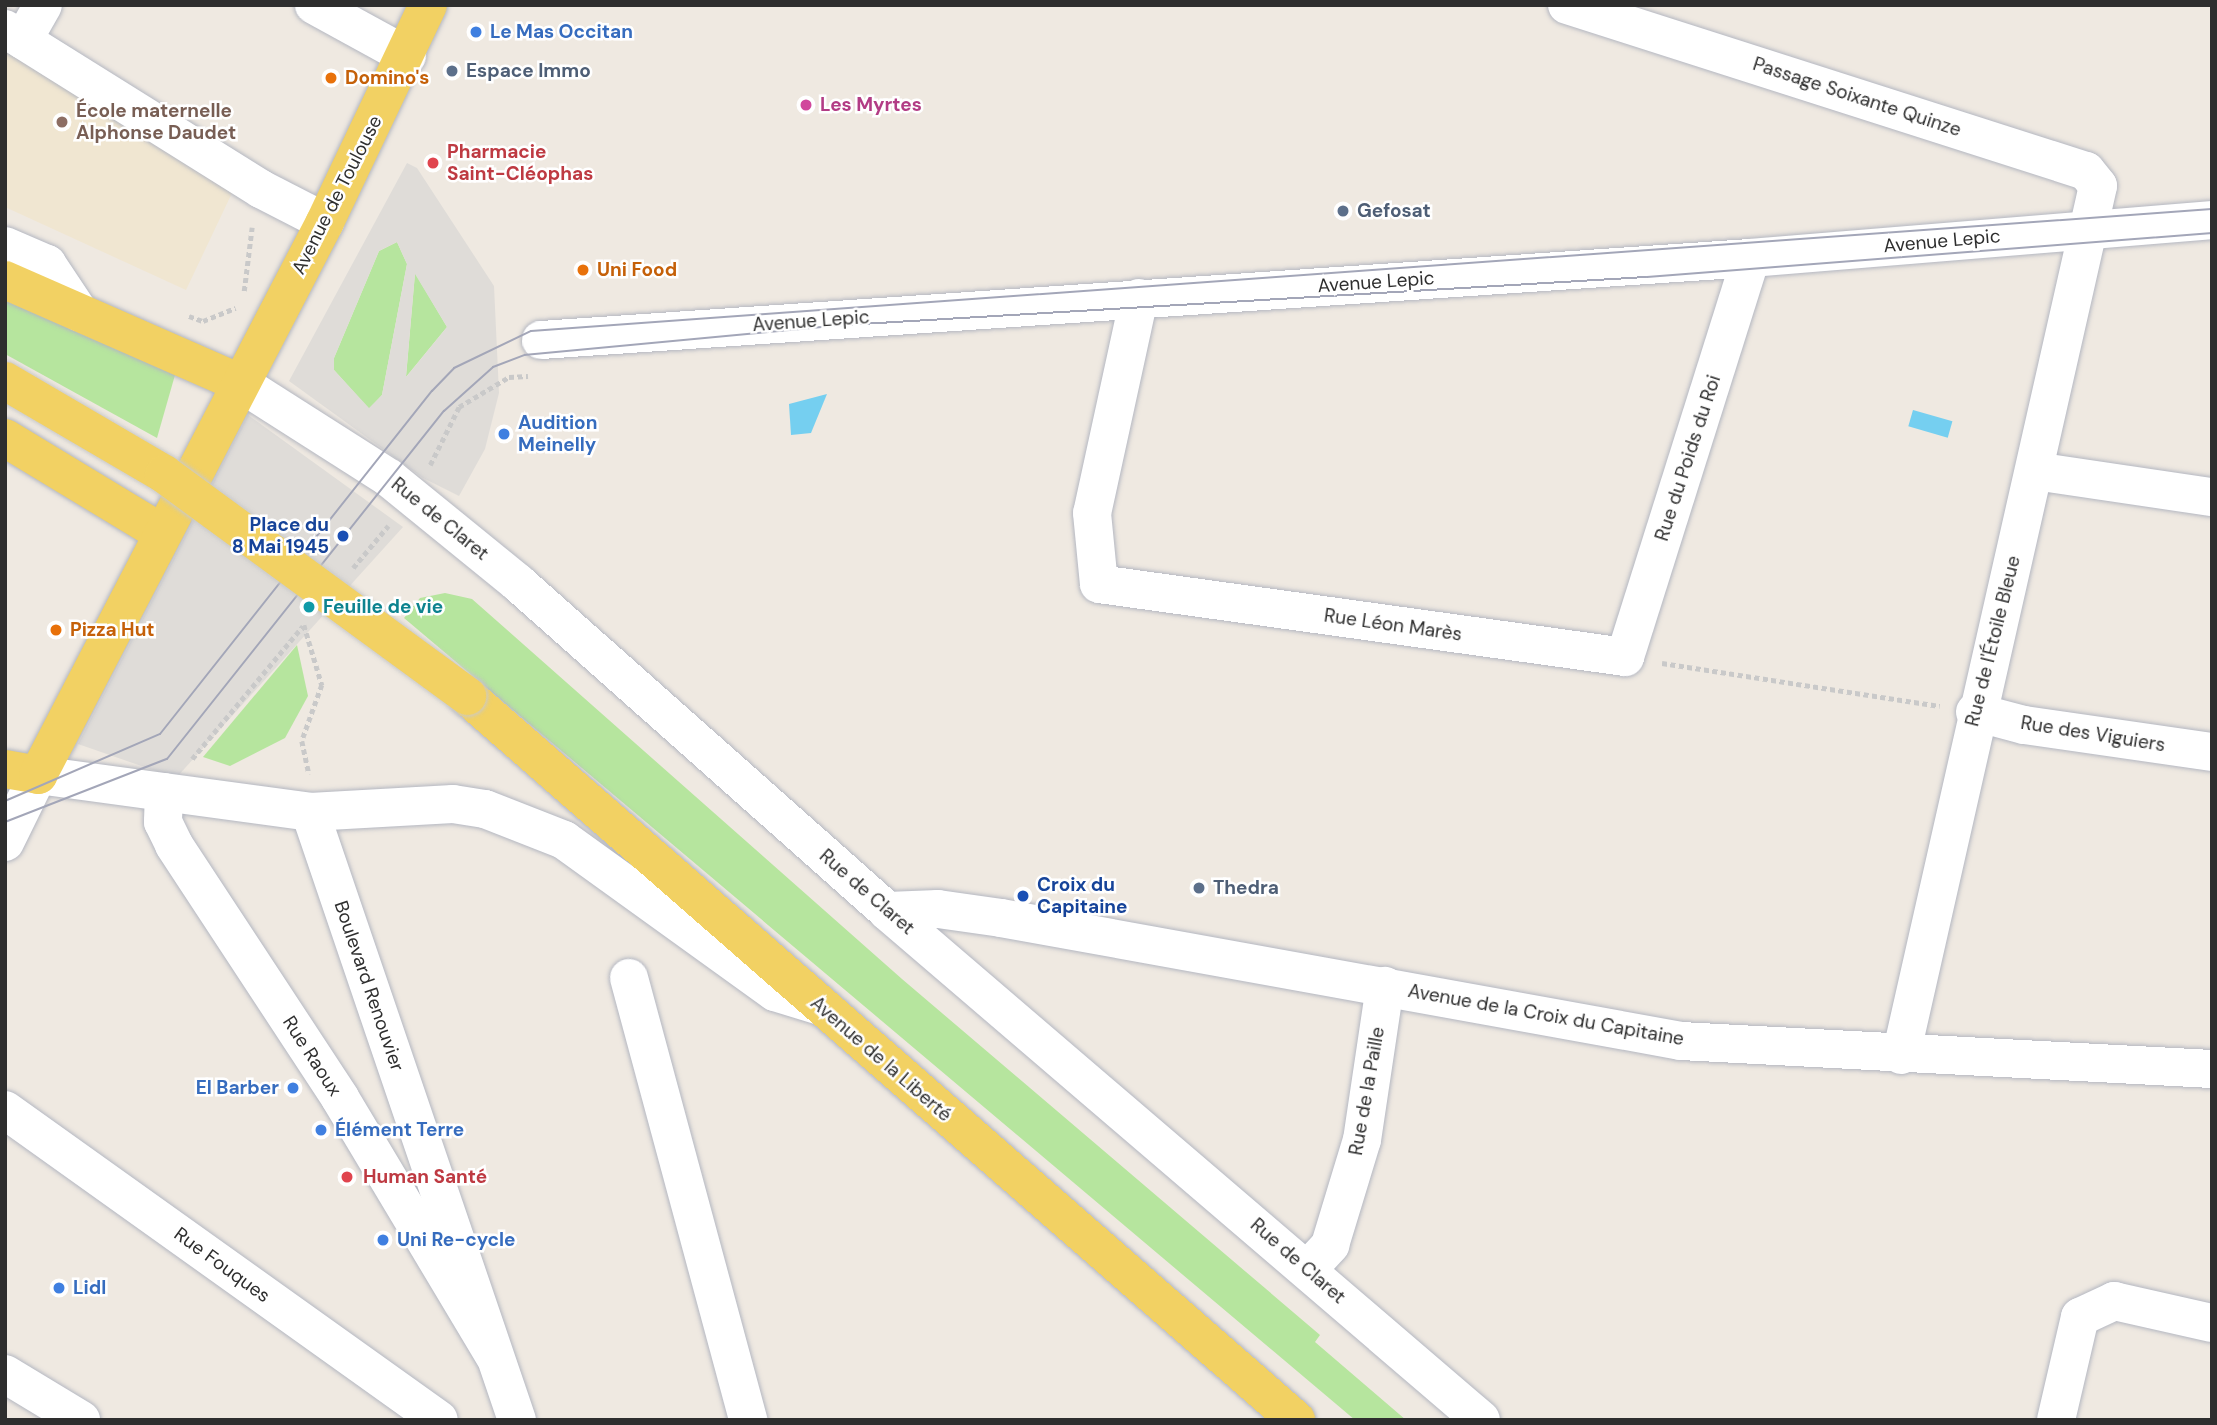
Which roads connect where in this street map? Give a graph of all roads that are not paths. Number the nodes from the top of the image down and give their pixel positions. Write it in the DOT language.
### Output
graph roads {
  1 [pos="43,5"];
  2 [pos="314,5"];
  3 [pos="428,5"];
  4 [pos="1567,5"];
  5 [pos="14,34"];
  6 [pos="407,56"];
  7 [pos="2212,219"];
  8 [pos="325,222"];
  9 [pos="2092,230"];
  10 [pos="5,246"];
  11 [pos="1751,258"];
  12 [pos="5,280"];
  13 [pos="1139,298"];
  14 [pos="79,312"];
  15 [pos="541,340"];
  16 [pos="5,381"];
  17 [pos="240,383"];
  18 [pos="5,438"];
  19 [pos="2035,471"];
  20 [pos="2212,497"];
  21 [pos="162,533"];
  22 [pos="1625,657"];
  23 [pos="1976,712"];
  24 [pos="2212,752"];
  25 [pos="22,772"];
  26 [pos="164,792"];
  27 [pos="310,812"];
  28 [pos="5,842"];
  29 [pos="887,911"];
  30 [pos="629,978"];
  31 [pos="1385,986"];
  32 [pos="820,1006"];
  33 [pos="1901,1055"];
  34 [pos="2212,1069"];
  35 [pos="5,1110"];
  36 [pos="1308,1269"];
  37 [pos="2212,1323"];
  38 [pos="494,1354"];
  39 [pos="5,1374"];
  40 [pos="81,1420"];
  41 [pos="439,1420"];
  42 [pos="517,1420"];
  43 [pos="748,1420"];
  44 [pos="1296,1420"];
  45 [pos="1481,1420"];
  46 [pos="2056,1420"];
  1 -- 5 [label="street"];
  2 -- 6 [label="street"];
  3 -- 6 [label="main road, Avenue de Toulouse"];
  4 -- 9 [label="street, Passage Soixante Quinze"];
  5 -- 8 [label="street"];
  6 -- 8 [label="main road, Avenue de Toulouse"];
  7 -- 9 [label="street, Avenue Lepic"];
  8 -- 17 [label="main road, Avenue de Toulouse"];
  9 -- 11 [label="street, Avenue Lepic"];
  9 -- 19 [label="street, Rue de l'Étoile Bleue"];
  10 -- 14 [label="street"];
  11 -- 13 [label="street, Avenue Lepic"];
  11 -- 22 [label="street, Rue du Poids du Roi"];
  12 -- 14 [label="main road"];
  13 -- 15 [label="street, Avenue Lepic"];
  13 -- 22 [label="street, Rue Léon Marès"];
  14 -- 17 [label="main road"];
  16 -- 32 [label="main road, Avenue de la Liberté, bridge"];
  17 -- 21 [label="main road, Avenue de Toulouse"];
  17 -- 29 [label="street, Rue de Claret"];
  18 -- 21 [label="main road"];
  19 -- 20 [label="street"];
  19 -- 23 [label="street, Rue de l'Étoile Bleue"];
  21 -- 25 [label="main road, Avenue de Toulouse"];
  23 -- 24 [label="street, Rue des Viguiers"];
  23 -- 33 [label="street, Rue de l'Étoile Bleue"];
  25 -- 26 [label="street"];
  25 -- 28 [label="street"];
  26 -- 27 [label="street"];
  26 -- 38 [label="street, Rue Raoux"];
  27 -- 32 [label="street"];
  27 -- 38 [label="street, Boulevard Renouvier"];
  29 -- 31 [label="street, Avenue de la Croix du Capitaine"];
  29 -- 36 [label="street, Rue de Claret"];
  30 -- 43 [label="street"];
  31 -- 33 [label="street, Avenue de la Croix du Capitaine"];
  31 -- 36 [label="street, Rue de la Paille"];
  32 -- 44 [label="main road, Avenue de la Liberté"];
  33 -- 34 [label="street, Avenue de la Croix du Capitaine"];
  35 -- 41 [label="street, Rue Fouques"];
  36 -- 45 [label="street, Rue de Claret"];
  37 -- 46 [label="street"];
  38 -- 42 [label="street, Boulevard Renouvier"];
  39 -- 40 [label="street"];
}
